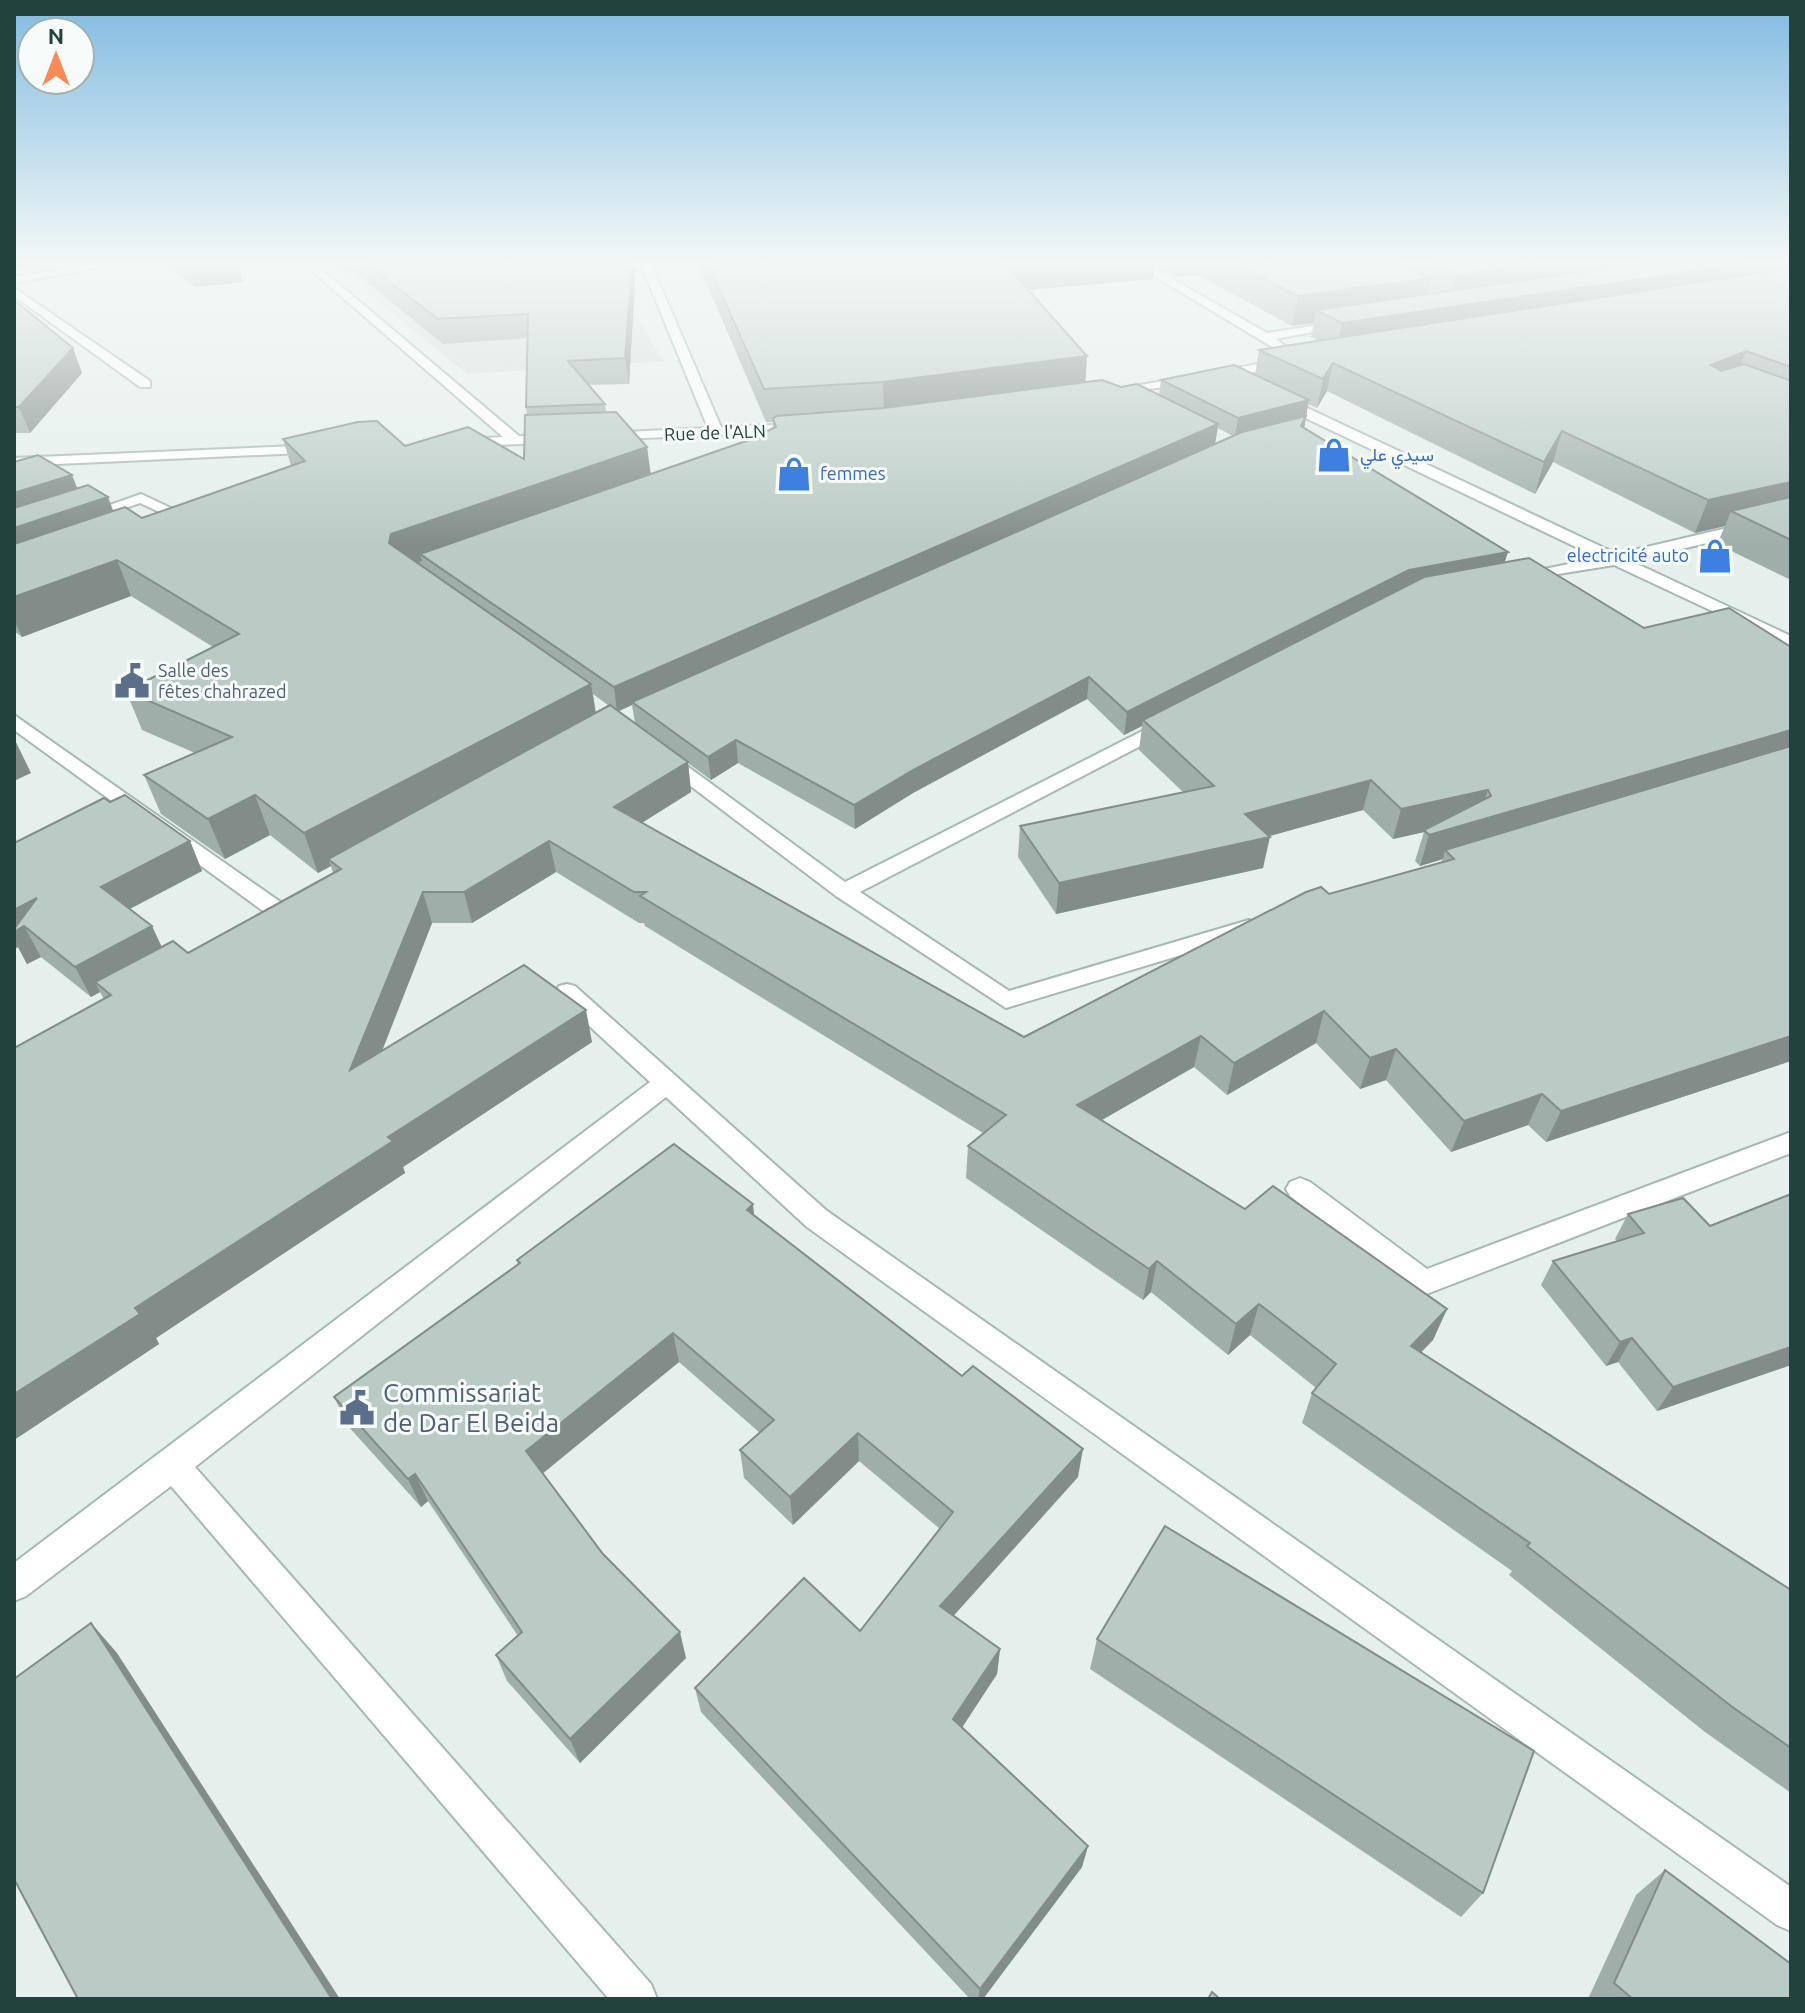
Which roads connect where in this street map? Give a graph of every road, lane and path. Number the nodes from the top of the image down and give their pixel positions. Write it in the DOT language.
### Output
graph roads {
  1 [pos="108,358"];
  2 [pos="419,358"];
  3 [pos="686,358"];
  4 [pos="1290,358"];
  5 [pos="1308,360"];
  6 [pos="1293,362"];
  7 [pos="1224,372"];
  8 [pos="145,384"];
  9 [pos="1125,390"];
  10 [pos="1095,394"];
  11 [pos="1152,404"];
  12 [pos="1323,422"];
  13 [pos="820,427"];
  14 [pos="772,430"];
  15 [pos="1293,430"];
  16 [pos="717,433"];
  17 [pos="594,438"];
  18 [pos="563,439"];
  19 [pos="516,441"];
  20 [pos="453,444"];
  21 [pos="752,448"];
  22 [pos="327,449"];
  23 [pos="14,462"];
  24 [pos="204,510"];
  25 [pos="184,518"];
  26 [pos="71,522"];
  27 [pos="1785,523"];
  28 [pos="155,527"];
  29 [pos="1614,560"];
  30 [pos="1505,581"];
  31 [pos="1791,643"];
  32 [pos="1184,715"];
  33 [pos="14,721"];
  34 [pos="654,751"];
  35 [pos="844,891"];
  36 [pos="278,911"];
  37 [pos="1278,919"];
  38 [pos="567,992"];
  39 [pos="668,1082"];
  40 [pos="1791,1142"];
  41 [pos="1300,1189"];
  42 [pos="173,1465"];
  43 [pos="14,1584"];
  44 [pos="1791,1911"];
  45 [pos="636,1999"];
  1 -- 8 [label="street"];
  2 -- 19 [label="street"];
  3 -- 16 [label="street"];
  4 -- 6 [label="street"];
  5 -- 6 [label="street"];
  6 -- 7 [label="street"];
  7 -- 9 [label="street"];
  7 -- 12 [label="street"];
  9 -- 10 [label="street"];
  9 -- 11 [label="street"];
  12 -- 15 [label="street"];
  12 -- 29 [label="street"];
  13 -- 14 [label="street, Rue de l'ALN"];
  14 -- 16 [label="street, Rue de l'ALN"];
  14 -- 21 [label="street"];
  16 -- 17 [label="street, Rue de l'ALN"];
  18 -- 19 [label="street"];
  19 -- 20 [label="street"];
  22 -- 23 [label="street"];
  24 -- 25 [label="street"];
  25 -- 26 [label="street"];
  25 -- 28 [label="street"];
  27 -- 29 [label="street"];
  29 -- 30 [label="street"];
  29 -- 31 [label="street"];
  32 -- 35 [label="street"];
  33 -- 36 [label="street"];
  34 -- 35 [label="street"];
  35 -- 37 [label="street"];
  38 -- 39 [label="street"];
  39 -- 42 [label="street"];
  39 -- 44 [label="street"];
  40 -- 41 [label="street"];
  42 -- 43 [label="street"];
  42 -- 45 [label="street"];
}
